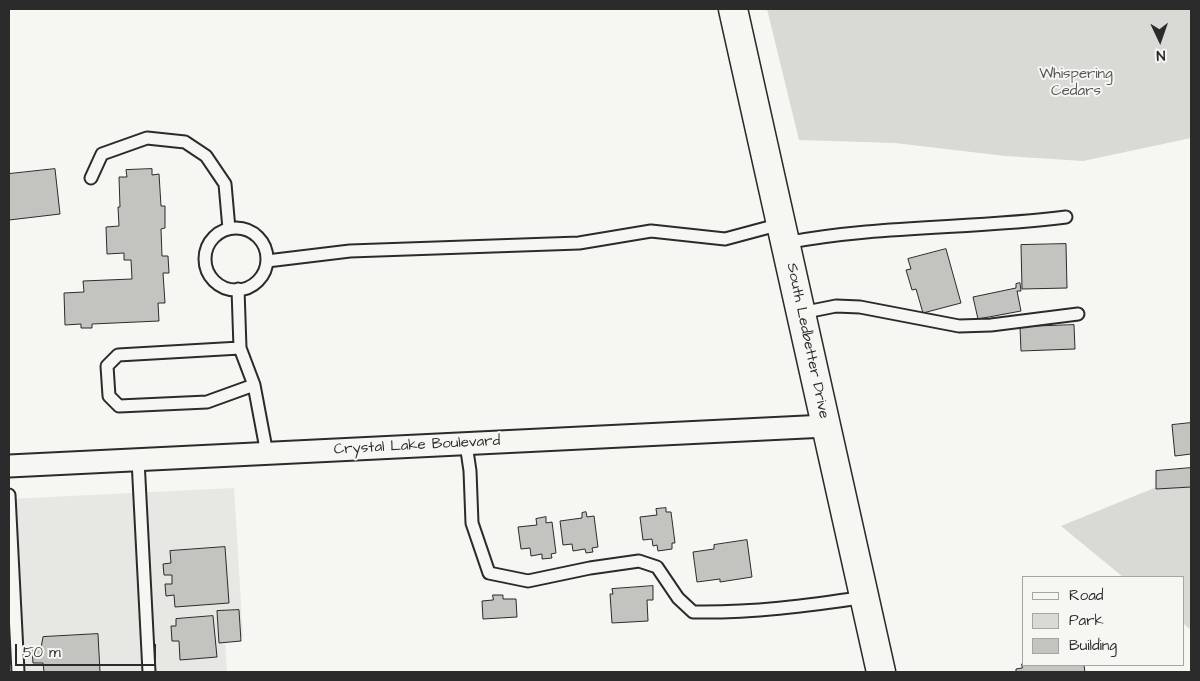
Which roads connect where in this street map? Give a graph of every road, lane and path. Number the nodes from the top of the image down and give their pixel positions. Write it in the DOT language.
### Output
graph roads {
  1 [pos="733,9"];
  2 [pos="91,178"];
  3 [pos="1066,217"];
  4 [pos="229,229"];
  5 [pos="783,234"];
  6 [pos="266,261"];
  7 [pos="238,289"];
  8 [pos="801,313"];
  9 [pos="1078,314"];
  10 [pos="240,348"];
  11 [pos="254,385"];
  12 [pos="826,426"];
  13 [pos="466,444"];
  14 [pos="267,454"];
  15 [pos="138,460"];
  16 [pos="9,466"];
  17 [pos="9,495"];
  18 [pos="865,597"];
  19 [pos="18,672"];
  20 [pos="149,672"];
  21 [pos="881,672"];
  1 -- 5 [label="street, South Ledbetter Drive"];
  2 -- 4 [label="lane"];
  3 -- 5 [label="lane"];
  4 -- 6 [label="lane"];
  4 -- 7 [label="lane"];
  5 -- 6 [label="lane"];
  5 -- 8 [label="street, South Ledbetter Drive"];
  6 -- 7 [label="lane"];
  7 -- 10 [label="lane"];
  8 -- 9 [label="lane"];
  8 -- 12 [label="street, South Ledbetter Drive"];
  10 -- 11 [label="lane"];
  10 -- 11 [label="lane"];
  11 -- 14 [label="lane"];
  12 -- 13 [label="street, Crystal Lake Boulevard"];
  12 -- 18 [label="street, South Ledbetter Drive"];
  13 -- 14 [label="street, Crystal Lake Boulevard"];
  13 -- 18 [label="lane"];
  14 -- 15 [label="street, Crystal Lake Boulevard"];
  15 -- 16 [label="street, Crystal Lake Boulevard"];
  15 -- 20 [label="lane"];
  17 -- 19 [label="lane"];
  18 -- 21 [label="street, South Ledbetter Drive"];
}
